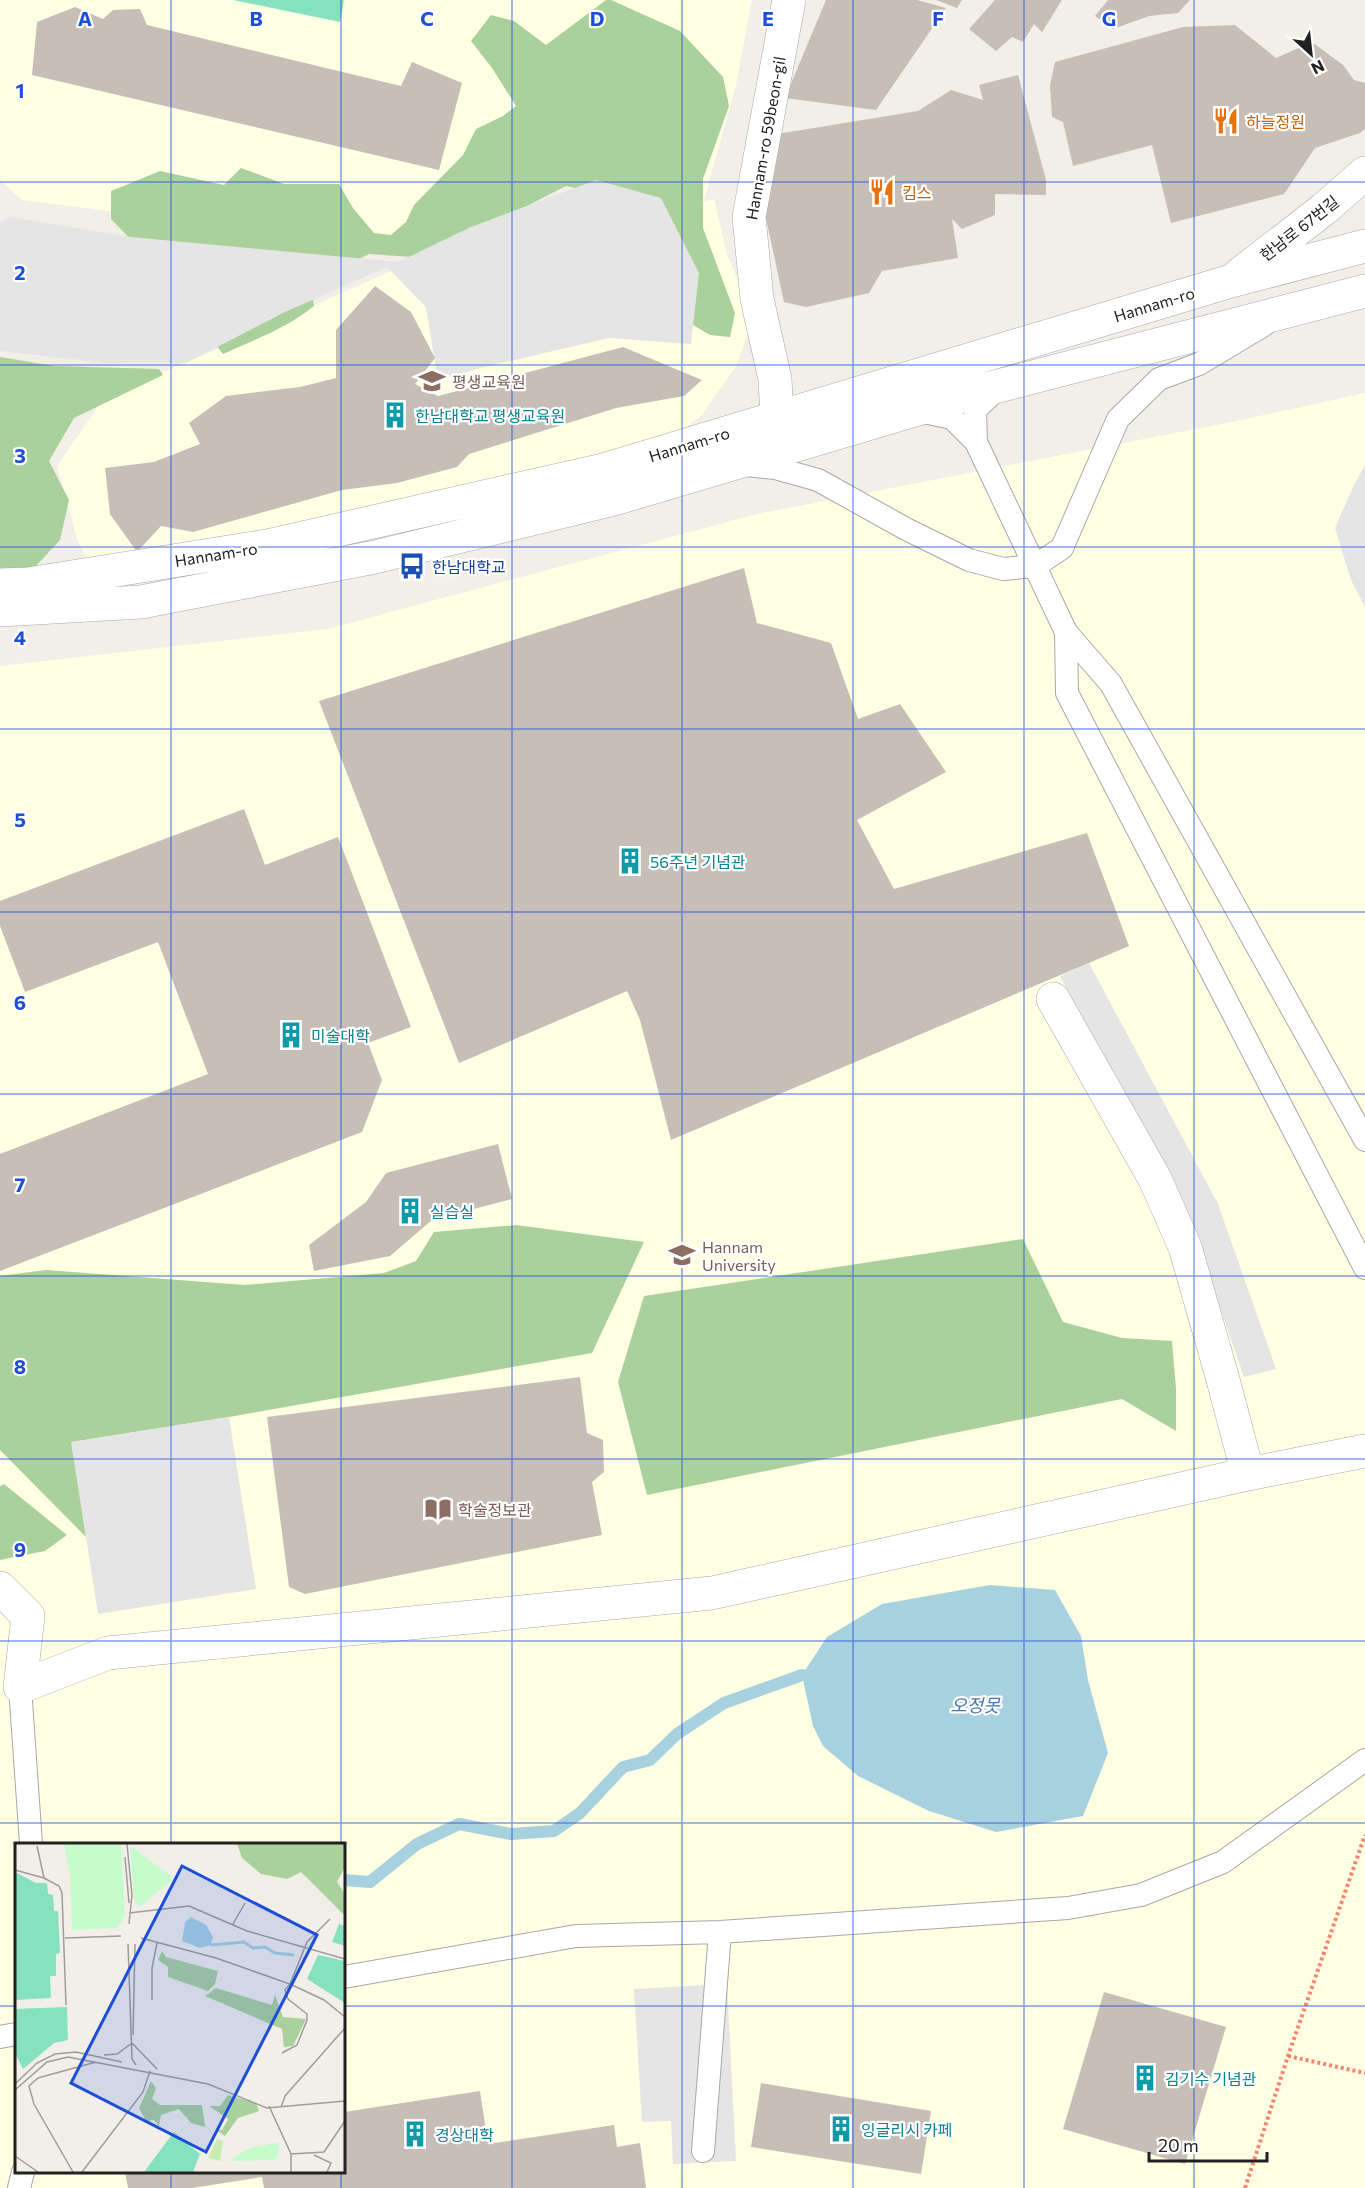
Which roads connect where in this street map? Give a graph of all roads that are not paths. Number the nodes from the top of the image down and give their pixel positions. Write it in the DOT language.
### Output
graph roads {
  1 [pos="789,0"];
  2 [pos="1365,173"];
  3 [pos="1365,246"];
  4 [pos="1231,281"];
  5 [pos="1365,291"];
  6 [pos="1287,311"];
  7 [pos="1000,386"];
  8 [pos="916,410"];
  9 [pos="777,418"];
  10 [pos="976,442"];
  11 [pos="733,464"];
  12 [pos="1035,566"];
  13 [pos="0,585"];
  14 [pos="0,610"];
  15 [pos="1066,632"];
  16 [pos="1053,999"];
  17 [pos="1365,1140"];
  18 [pos="1365,1268"];
  19 [pos="1365,1451"];
  20 [pos="1248,1474"];
  21 [pos="0,1588"];
  22 [pos="10,1687"];
  23 [pos="1365,1760"];
  24 [pos="31,1843"];
  25 [pos="720,1932"];
  26 [pos="345,1977"];
  27 [pos="15,2034"];
  28 [pos="0,2037"];
  29 [pos="703,2151"];
  30 [pos="23,2173"];
  31 [pos="19,2188"];
  1 -- 9 [label="street, Hannam-ro 59beon-gil"];
  2 -- 4 [label="street, 한남로 67번길"];
  3 -- 4 [label="street, Hannam-ro"];
  4 -- 9 [label="street, Hannam-ro"];
  5 -- 6 [label="street, Hannam-ro"];
  6 -- 7 [label="street, Hannam-ro"];
  6 -- 12 [label="lane"];
  7 -- 8 [label="street, Hannam-ro"];
  7 -- 10 [label="lane"];
  8 -- 10 [label="lane"];
  8 -- 11 [label="street, Hannam-ro"];
  9 -- 13 [label="street, Hannam-ro"];
  10 -- 12 [label="lane"];
  11 -- 12 [label="lane"];
  11 -- 14 [label="street, Hannam-ro"];
  12 -- 15 [label="lane"];
  15 -- 17 [label="lane"];
  15 -- 18 [label="lane"];
  16 -- 20 [label="street"];
  19 -- 20 [label="street"];
  20 -- 22 [label="street"];
  21 -- 22 [label="street"];
  22 -- 24 [label="lane"];
  23 -- 25 [label="lane"];
  25 -- 26 [label="lane"];
  25 -- 29 [label="lane"];
  27 -- 28 [label="lane"];
  30 -- 31 [label="lane"];
}
